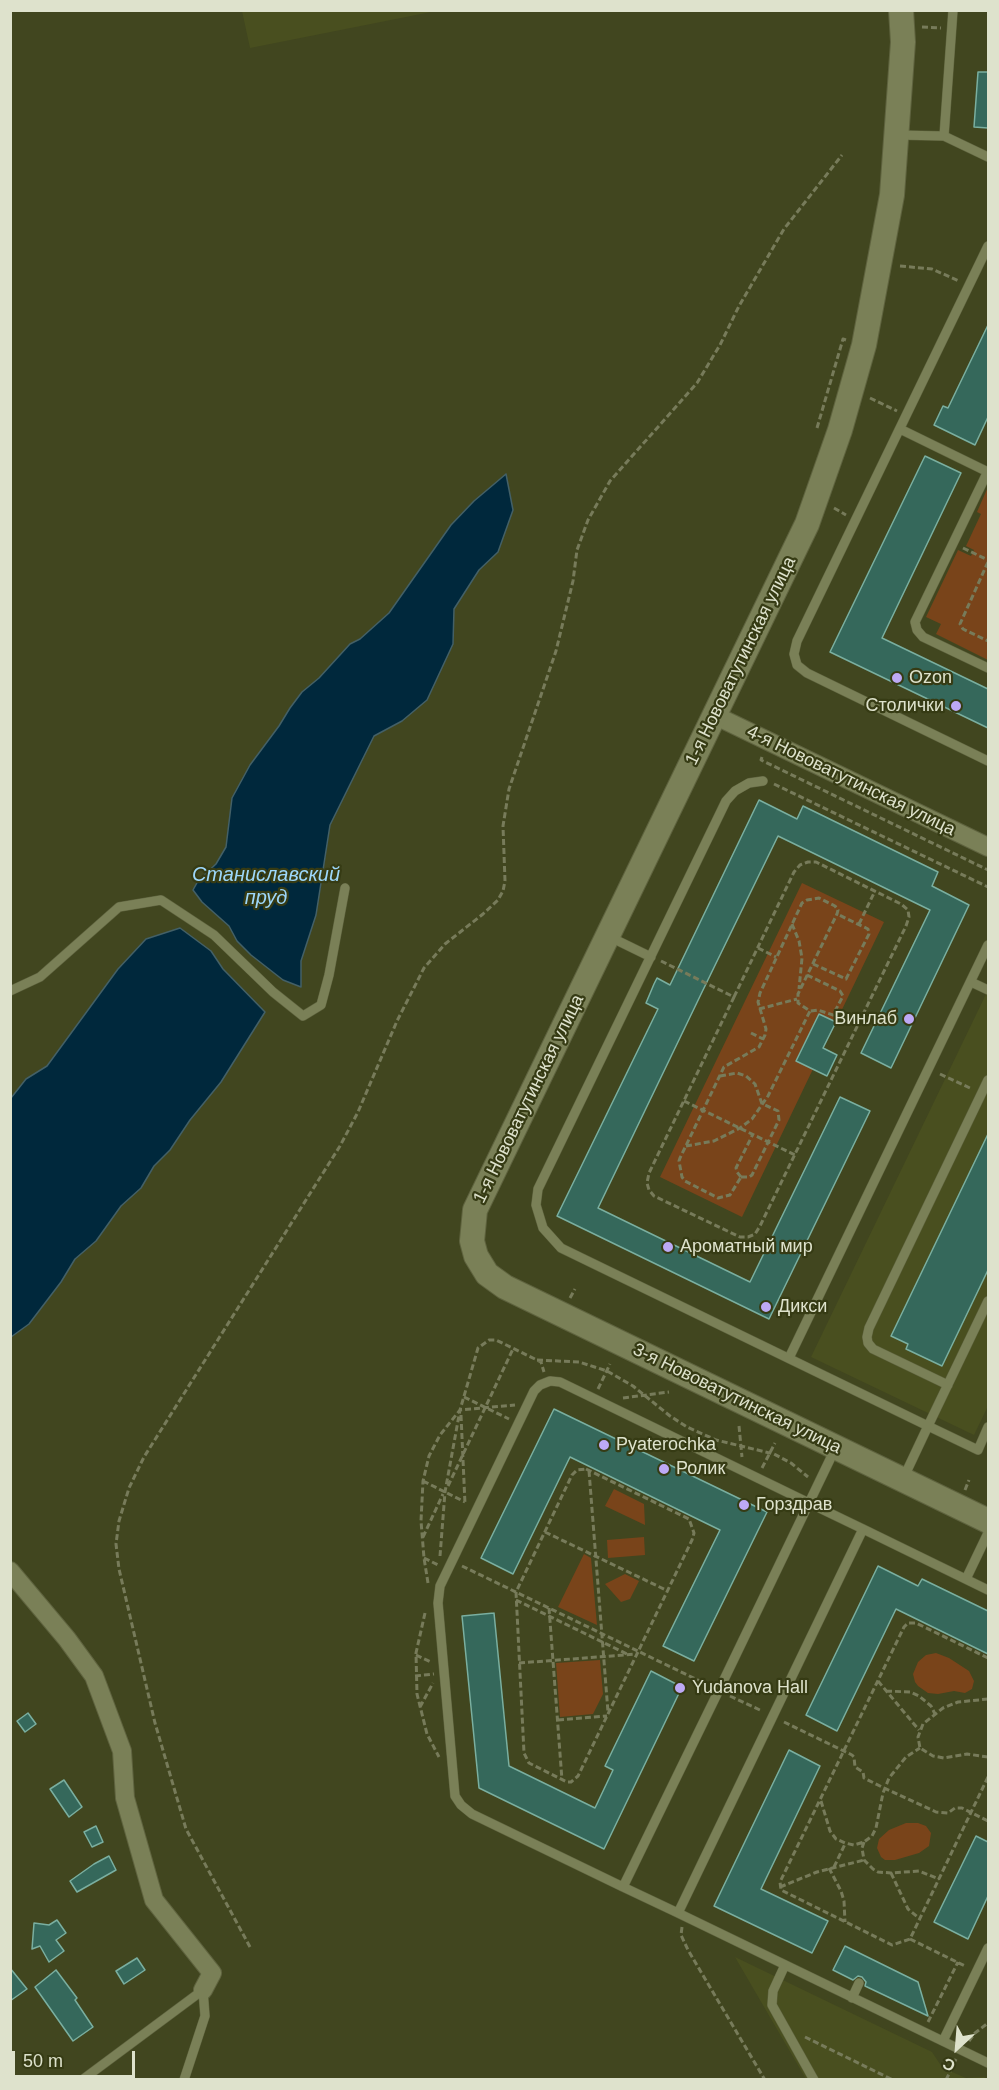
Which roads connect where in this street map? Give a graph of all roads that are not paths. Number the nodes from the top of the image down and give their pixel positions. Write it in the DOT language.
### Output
graph roads {
  1 [pos="901,10"];
  2 [pos="953,10"];
  3 [pos="896,135"];
  4 [pos="944,136"];
  5 [pos="988,157"];
  6 [pos="988,246"];
  7 [pos="900,429"];
  8 [pos="988,471"];
  9 [pos="988,668"];
  10 [pos="714,715"];
  11 [pos="988,761"];
  12 [pos="763,781"];
  13 [pos="988,848"];
  14 [pos="345,888"];
  15 [pos="608,936"];
  16 [pos="988,945"];
  17 [pos="651,957"];
  18 [pos="971,982"];
  19 [pos="988,990"];
  20 [pos="10,991"];
  21 [pos="988,1080"];
  22 [pos="488,1274"];
  23 [pos="988,1301"];
  24 [pos="789,1358"];
  25 [pos="948,1385"];
  26 [pos="928,1426"];
  27 [pos="988,1427"];
  28 [pos="836,1447"];
  29 [pos="978,1450"];
  30 [pos="988,1455"];
  31 [pos="903,1479"];
  32 [pos="810,1503"];
  33 [pos="988,1521"];
  34 [pos="863,1529"];
  35 [pos="988,1533"];
  36 [pos="10,1571"];
  37 [pos="966,1579"];
  38 [pos="988,1590"];
  39 [pos="623,1887"];
  40 [pos="681,1915"];
  41 [pos="988,1948"];
  42 [pos="785,1965"];
  43 [pos="859,1983"];
  44 [pos="203,1990"];
  45 [pos="852,1998"];
  46 [pos="943,2042"];
  47 [pos="988,2063"];
  48 [pos="82,2079"];
  49 [pos="184,2079"];
  50 [pos="814,2079"];
  1 -- 3 [label="street, 1-я Нововатутинская улица"];
  2 -- 4 [label="lane"];
  3 -- 4 [label="lane"];
  3 -- 10 [label="street, 1-я Нововатутинская улица"];
  4 -- 5 [label="lane"];
  6 -- 7 [label="lane"];
  7 -- 8 [label="lane"];
  7 -- 11 [label="lane"];
  8 -- 9 [label="lane"];
  10 -- 13 [label="street, 4-я Нововатутинская улица"];
  10 -- 15 [label="street, 1-я Нововатутинская улица"];
  12 -- 17 [label="lane"];
  14 -- 20 [label="lane"];
  15 -- 17 [label="lane"];
  15 -- 22 [label="street, 1-я Нововатутинская улица"];
  16 -- 18 [label="lane"];
  17 -- 24 [label="lane"];
  18 -- 19 [label="lane"];
  18 -- 24 [label="lane"];
  21 -- 25 [label="lane"];
  22 -- 28 [label="street, 3-я Нововатутинская улица"];
  23 -- 25 [label="lane"];
  24 -- 26 [label="lane"];
  25 -- 26 [label="lane"];
  26 -- 29 [label="lane"];
  26 -- 31 [label="lane"];
  27 -- 29 [label="lane"];
  28 -- 31 [label="street, 3-я Нововатутинская улица"];
  28 -- 32 [label="lane"];
  29 -- 30 [label="lane"];
  31 -- 33 [label="street, 3-я Нововатутинская улица"];
  32 -- 34 [label="lane"];
  32 -- 39 [label="lane"];
  32 -- 39 [label="lane"];
  34 -- 37 [label="lane"];
  34 -- 40 [label="lane"];
  35 -- 37 [label="lane"];
  36 -- 44 [label="street"];
  37 -- 38 [label="lane"];
  39 -- 40 [label="lane"];
  40 -- 42 [label="lane"];
  41 -- 46 [label="lane"];
  42 -- 45 [label="lane"];
  42 -- 50 [label="lane"];
  43 -- 45 [label="lane"];
  44 -- 48 [label="lane"];
  44 -- 49 [label="lane"];
  45 -- 46 [label="lane"];
  46 -- 47 [label="lane"];
}
